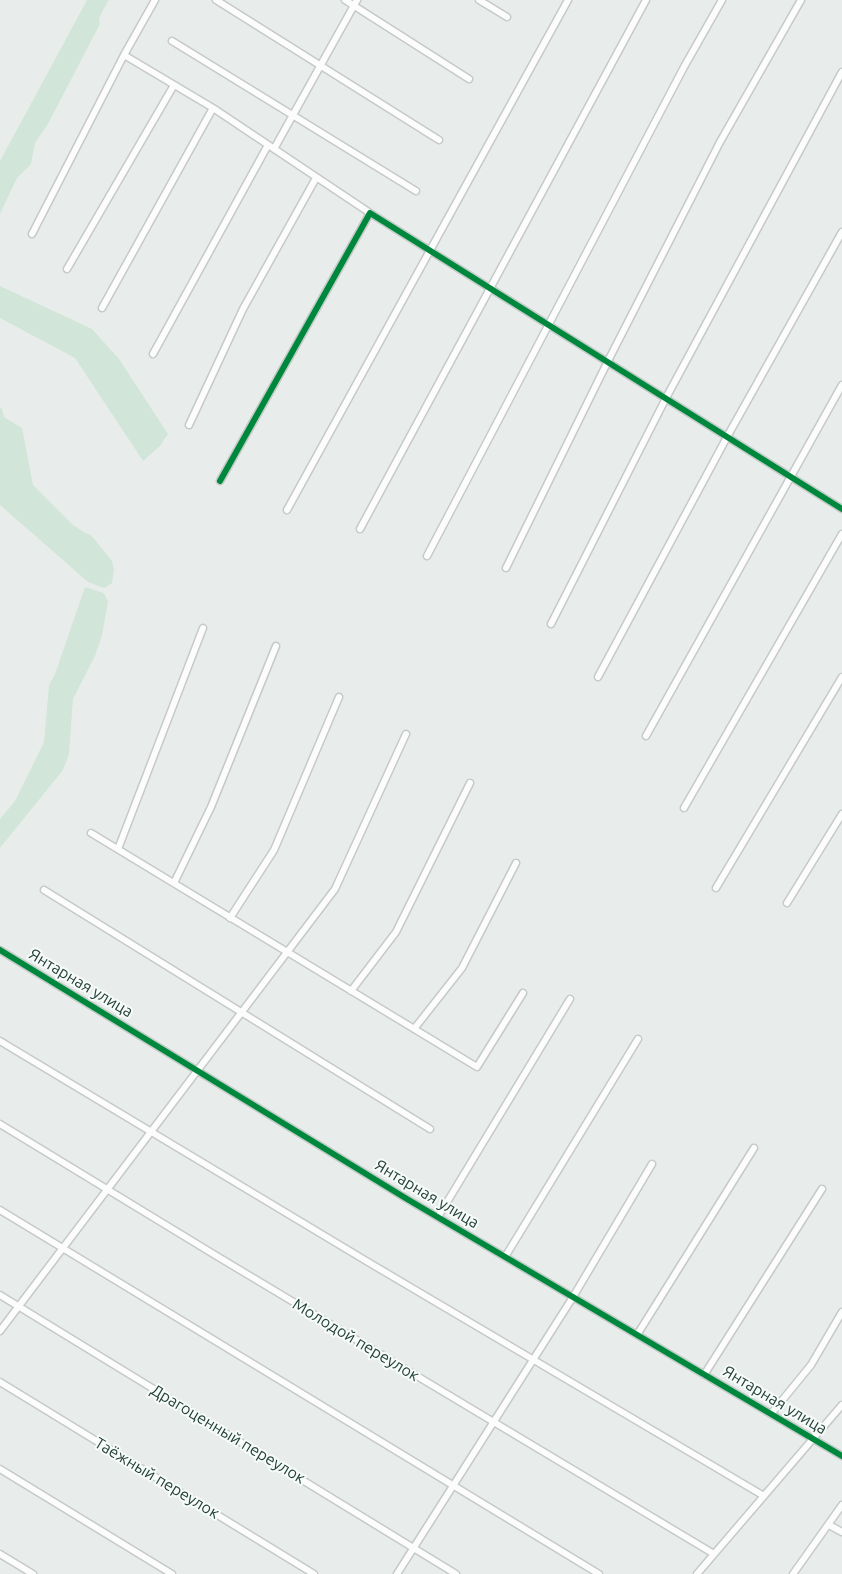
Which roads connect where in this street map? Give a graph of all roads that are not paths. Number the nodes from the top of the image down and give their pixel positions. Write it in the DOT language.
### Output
graph roads {
  1 [pos="155,0"];
  2 [pos="216,0"];
  3 [pos="345,0"];
  4 [pos="479,0"];
  5 [pos="568,0"];
  6 [pos="646,0"];
  7 [pos="722,0"];
  8 [pos="801,0"];
  9 [pos="356,3"];
  10 [pos="507,17"];
  11 [pos="172,41"];
  12 [pos="124,55"];
  13 [pos="320,66"];
  14 [pos="842,72"];
  15 [pos="468,78"];
  16 [pos="174,85"];
  17 [pos="213,108"];
  18 [pos="293,115"];
  19 [pos="439,140"];
  20 [pos="268,145"];
  21 [pos="274,149"];
  22 [pos="316,178"];
  23 [pos="416,191"];
  24 [pos="370,213"];
  25 [pos="842,232"];
  26 [pos="32,234"];
  27 [pos="430,250"];
  28 [pos="67,269"];
  29 [pos="490,288"];
  30 [pos="102,308"];
  31 [pos="549,324"];
  32 [pos="154,354"];
  33 [pos="608,361"];
  34 [pos="842,385"];
  35 [pos="666,398"];
  36 [pos="189,425"];
  37 [pos="727,437"];
  38 [pos="790,477"];
  39 [pos="220,481"];
  40 [pos="842,509"];
  41 [pos="287,510"];
  42 [pos="360,529"];
  43 [pos="842,534"];
  44 [pos="427,556"];
  45 [pos="506,568"];
  46 [pos="551,624"];
  47 [pos="203,628"];
  48 [pos="276,646"];
  49 [pos="598,677"];
  50 [pos="842,677"];
  51 [pos="339,697"];
  52 [pos="406,734"];
  53 [pos="646,736"];
  54 [pos="470,783"];
  55 [pos="684,808"];
  56 [pos="842,814"];
  57 [pos="91,832"];
  58 [pos="118,849"];
  59 [pos="516,863"];
  60 [pos="174,883"];
  61 [pos="716,888"];
  62 [pos="44,890"];
  63 [pos="787,903"];
  64 [pos="230,918"];
  65 [pos="0,950"];
  66 [pos="287,952"];
  67 [pos="351,991"];
  68 [pos="523,993"];
  69 [pos="570,999"];
  70 [pos="242,1012"];
  71 [pos="414,1029"];
  72 [pos="638,1039"];
  73 [pos="0,1041"];
  74 [pos="197,1071"];
  75 [pos="0,1124"];
  76 [pos="430,1129"];
  77 [pos="150,1131"];
  78 [pos="754,1148"];
  79 [pos="652,1164"];
  80 [pos="107,1189"];
  81 [pos="822,1189"];
  82 [pos="0,1210"];
  83 [pos="438,1217"];
  84 [pos="62,1248"];
  85 [pos="504,1256"];
  86 [pos="0,1295"];
  87 [pos="573,1297"];
  88 [pos="18,1306"];
  89 [pos="842,1312"];
  90 [pos="0,1330"];
  91 [pos="637,1335"];
  92 [pos="532,1359"];
  93 [pos="704,1375"];
  94 [pos="0,1382"];
  95 [pos="842,1405"];
  96 [pos="770,1414"];
  97 [pos="493,1422"];
  98 [pos="813,1439"];
  99 [pos="842,1456"];
  100 [pos="0,1468"];
  101 [pos="453,1485"];
  102 [pos="764,1496"];
  103 [pos="842,1505"];
  104 [pos="829,1524"];
  105 [pos="842,1532"];
  106 [pos="414,1548"];
  107 [pos="0,1554"];
  108 [pos="714,1554"];
  109 [pos="33,1574"];
  110 [pos="172,1574"];
  111 [pos="314,1574"];
  112 [pos="397,1574"];
  113 [pos="456,1574"];
  114 [pos="599,1574"];
  115 [pos="697,1574"];
  116 [pos="793,1574"];
  1 -- 12 [label="street"];
  2 -- 13 [label="street"];
  3 -- 9 [label="street"];
  4 -- 10 [label="street"];
  5 -- 27 [label="street"];
  6 -- 29 [label="street"];
  7 -- 31 [label="street"];
  8 -- 33 [label="street"];
  9 -- 13 [label="street"];
  9 -- 15 [label="street"];
  11 -- 18 [label="street"];
  12 -- 16 [label="street"];
  12 -- 26 [label="street"];
  13 -- 18 [label="street"];
  13 -- 19 [label="street"];
  14 -- 35 [label="street"];
  16 -- 17 [label="street"];
  16 -- 28 [label="street"];
  17 -- 20 [label="street"];
  17 -- 30 [label="street"];
  18 -- 21 [label="street"];
  18 -- 23 [label="street"];
  20 -- 21 [label="street"];
  20 -- 32 [label="street"];
  21 -- 22 [label="street"];
  22 -- 24 [label="street"];
  22 -- 36 [label="street"];
  24 -- 27 [label="street"];
  24 -- 39 [label="street"];
  25 -- 37 [label="street"];
  27 -- 29 [label="street"];
  27 -- 41 [label="street"];
  29 -- 31 [label="street"];
  29 -- 42 [label="street"];
  31 -- 33 [label="street"];
  31 -- 44 [label="street"];
  33 -- 35 [label="street"];
  33 -- 45 [label="street"];
  34 -- 38 [label="street"];
  35 -- 37 [label="street"];
  35 -- 46 [label="street"];
  37 -- 38 [label="street"];
  37 -- 49 [label="street"];
  38 -- 40 [label="street"];
  38 -- 53 [label="street"];
  43 -- 55 [label="street"];
  47 -- 58 [label="street"];
  48 -- 60 [label="street"];
  50 -- 61 [label="street"];
  51 -- 64 [label="street"];
  52 -- 66 [label="street"];
  54 -- 67 [label="street"];
  56 -- 63 [label="street"];
  57 -- 58 [label="street"];
  58 -- 60 [label="street"];
  59 -- 71 [label="street"];
  60 -- 64 [label="street"];
  62 -- 70 [label="street"];
  64 -- 66 [label="street"];
  65 -- 74 [label="street, Янтарная улица"];
  66 -- 67 [label="street"];
  66 -- 70 [label="street"];
  67 -- 71 [label="street"];
  68 -- 71 [label="street"];
  69 -- 83 [label="street"];
  70 -- 74 [label="street"];
  70 -- 76 [label="street"];
  72 -- 85 [label="street"];
  73 -- 77 [label="street"];
  74 -- 77 [label="street"];
  74 -- 83 [label="street, Янтарная улица"];
  75 -- 80 [label="street, Молодой переулок"];
  77 -- 80 [label="street"];
  77 -- 92 [label="street"];
  78 -- 91 [label="street"];
  79 -- 87 [label="street"];
  80 -- 84 [label="street"];
  80 -- 97 [label="street, Молодой переулок"];
  81 -- 93 [label="street"];
  82 -- 84 [label="street"];
  83 -- 85 [label="street, Янтарная улица"];
  84 -- 88 [label="street"];
  84 -- 101 [label="street"];
  85 -- 87 [label="street, Янтарная улица"];
  86 -- 88 [label="street, Драгоценный переулок"];
  87 -- 91 [label="street, Янтарная улица"];
  87 -- 92 [label="street"];
  88 -- 90 [label="street"];
  88 -- 106 [label="street, Драгоценный переулок"];
  89 -- 96 [label="street"];
  91 -- 93 [label="street, Янтарная улица"];
  92 -- 97 [label="street"];
  92 -- 102 [label="street"];
  93 -- 96 [label="street, Янтарная улица"];
  94 -- 111 [label="street, Таёжный переулок"];
  95 -- 98 [label="street, Янтарная улица"];
  96 -- 98 [label="street, Янтарная улица"];
  97 -- 101 [label="street"];
  97 -- 108 [label="street, Молодой переулок"];
  98 -- 99 [label="street, Янтарная улица"];
  98 -- 102 [label="street"];
  100 -- 110 [label="street"];
  101 -- 106 [label="street"];
  101 -- 114 [label="street"];
  102 -- 108 [label="street"];
  103 -- 104 [label="street"];
  104 -- 105 [label="street"];
  104 -- 116 [label="street"];
  106 -- 112 [label="street"];
  106 -- 113 [label="street, Драгоценный переулок"];
  107 -- 109 [label="street"];
  108 -- 115 [label="street"];
}
